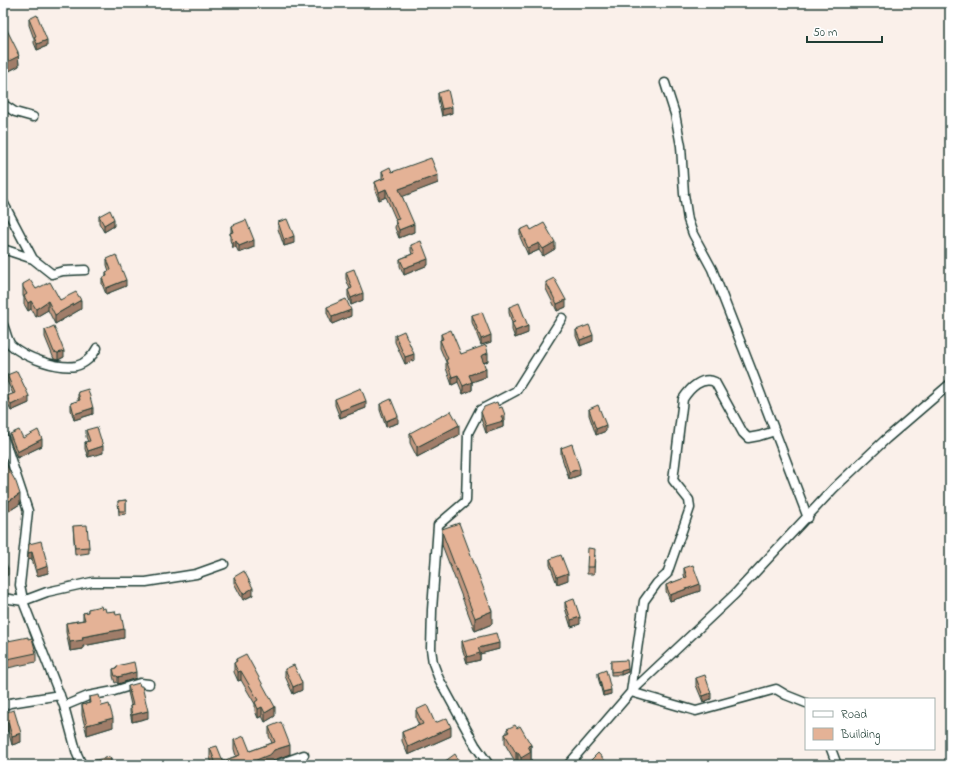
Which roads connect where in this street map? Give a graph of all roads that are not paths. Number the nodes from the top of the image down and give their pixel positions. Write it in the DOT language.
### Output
graph roads {
  1 [pos="665,84"];
  2 [pos="3,104"];
  3 [pos="33,117"];
  4 [pos="3,202"];
  5 [pos="3,249"];
  6 [pos="33,259"];
  7 [pos="85,270"];
  8 [pos="562,318"];
  9 [pos="3,325"];
  10 [pos="97,348"];
  11 [pos="950,384"];
  12 [pos="775,431"];
  13 [pos="3,436"];
  14 [pos="808,518"];
  15 [pos="224,564"];
  16 [pos="3,598"];
  17 [pos="23,601"];
  18 [pos="149,684"];
  19 [pos="631,692"];
  20 [pos="60,695"];
  21 [pos="805,703"];
  22 [pos="3,706"];
  23 [pos="64,706"];
  24 [pos="831,750"];
  25 [pos="304,755"];
  26 [pos="82,765"];
  27 [pos="276,765"];
  28 [pos="489,765"];
  29 [pos="568,765"];
  30 [pos="837,765"];
  1 -- 12 [label="street"];
  2 -- 3 [label="street"];
  4 -- 6 [label="street"];
  5 -- 6 [label="street"];
  6 -- 7 [label="street"];
  8 -- 28 [label="street"];
  9 -- 10 [label="street"];
  11 -- 14 [label="street"];
  12 -- 14 [label="street"];
  12 -- 19 [label="street"];
  13 -- 17 [label="street"];
  14 -- 19 [label="street"];
  15 -- 17 [label="street"];
  16 -- 17 [label="street"];
  17 -- 20 [label="street"];
  18 -- 23 [label="street"];
  19 -- 21 [label="street"];
  19 -- 29 [label="street"];
  20 -- 22 [label="street"];
  20 -- 23 [label="street"];
  23 -- 26 [label="street"];
  24 -- 30 [label="street"];
  25 -- 27 [label="street"];
}
